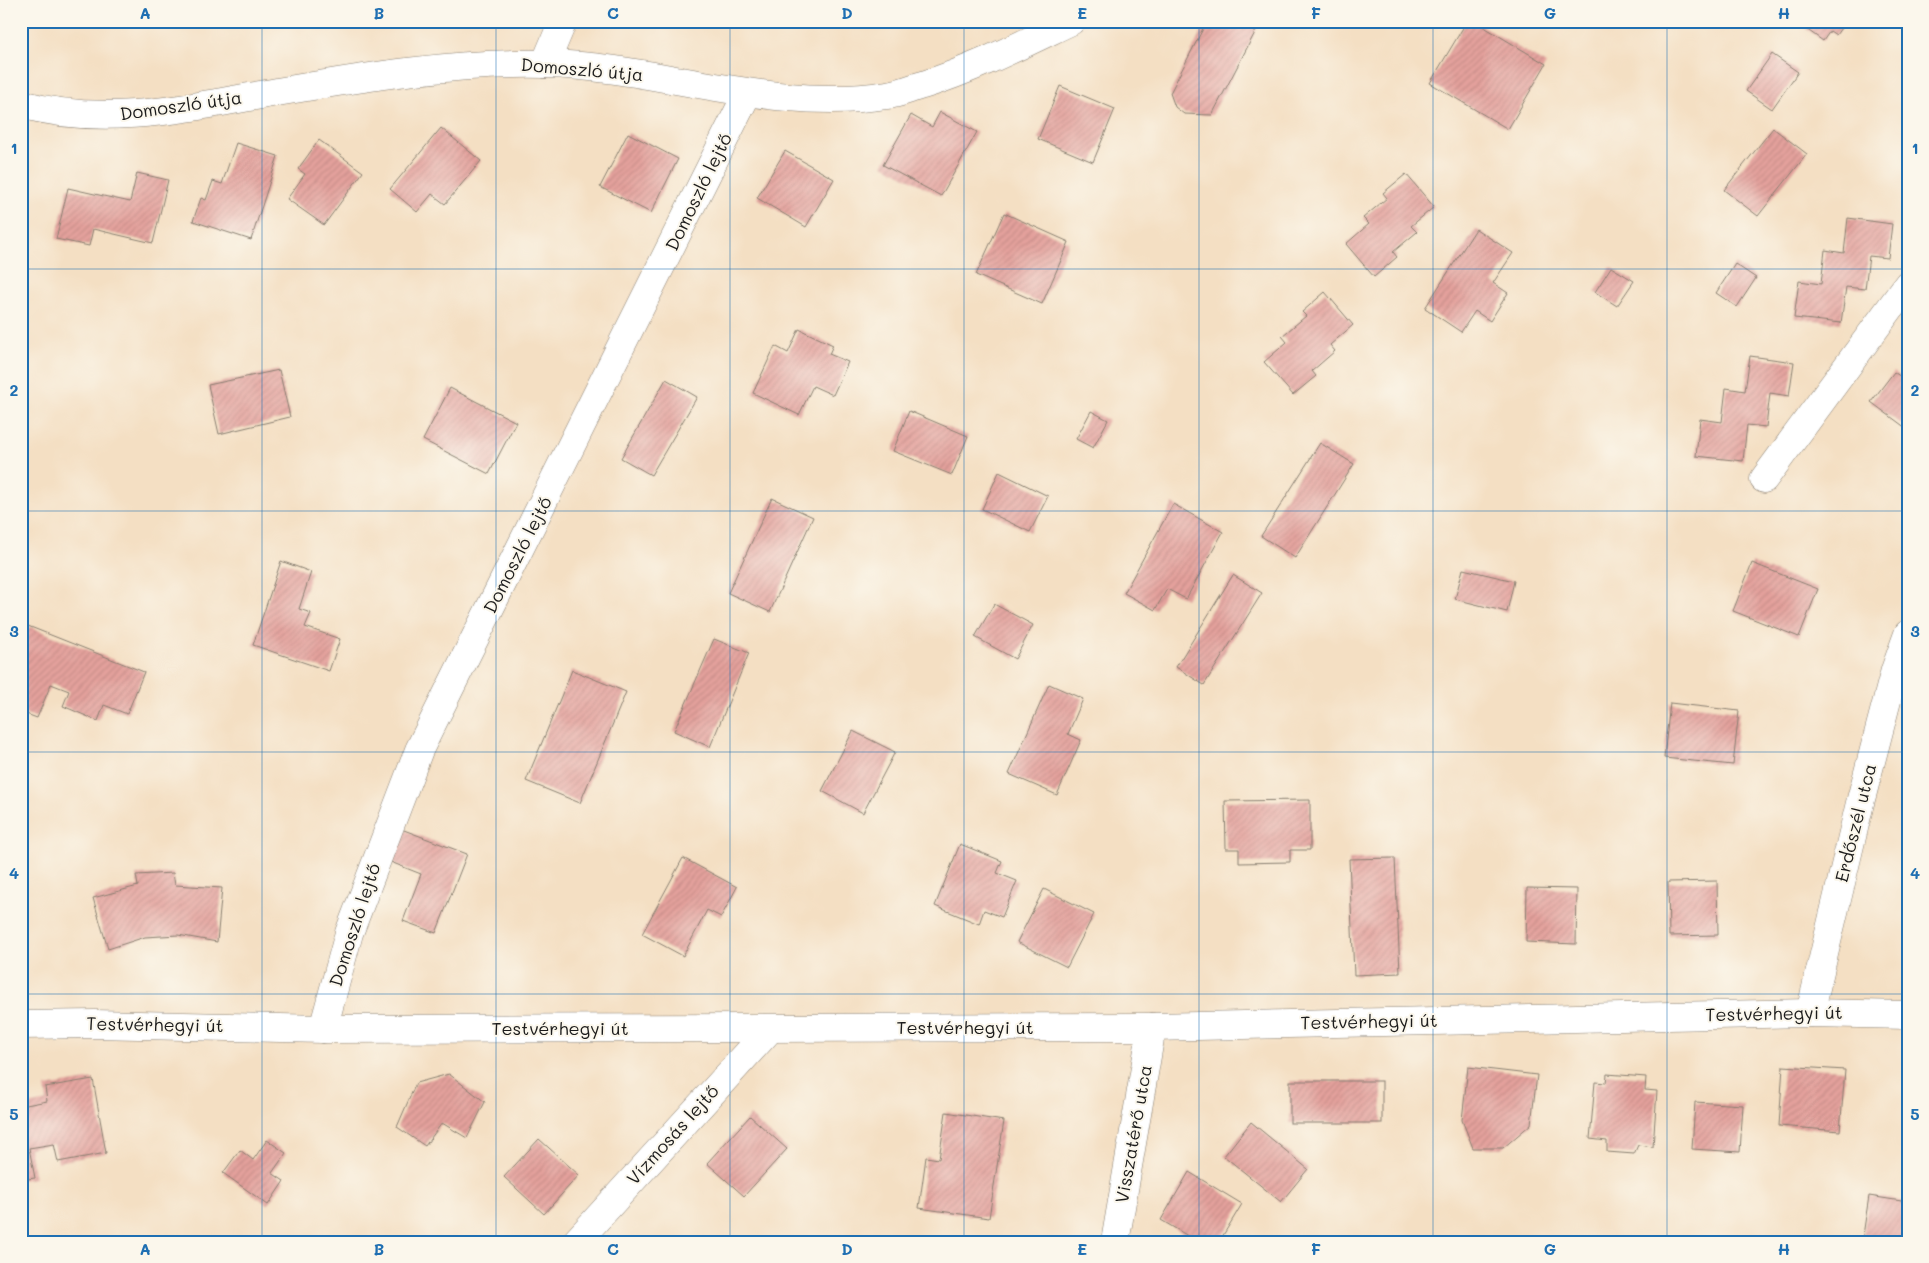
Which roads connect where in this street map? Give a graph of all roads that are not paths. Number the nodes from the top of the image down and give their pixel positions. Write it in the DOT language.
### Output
graph roads {
  1 [pos="563,21"];
  2 [pos="1072,21"];
  3 [pos="545,64"];
  4 [pos="747,94"];
  5 [pos="21,104"];
  6 [pos="1908,284"];
  7 [pos="1764,479"];
  8 [pos="1908,634"];
  9 [pos="1810,1013"];
  10 [pos="1908,1015"];
  11 [pos="21,1026"];
  12 [pos="1152,1027"];
  13 [pos="323,1029"];
  14 [pos="770,1029"];
  15 [pos="576,1242"];
  16 [pos="1115,1242"];
  1 -- 3 [label="street"];
  2 -- 4 [label="street, Domoszló útja"];
  3 -- 4 [label="street, Domoszló útja"];
  3 -- 5 [label="street, Domoszló útja"];
  4 -- 13 [label="street, Domoszló lejtő"];
  6 -- 7 [label="street"];
  8 -- 9 [label="street, Erdőszél utca"];
  9 -- 10 [label="street, Testvérhegyi út"];
  9 -- 12 [label="street, Testvérhegyi út"];
  11 -- 13 [label="street, Testvérhegyi út"];
  12 -- 14 [label="street, Testvérhegyi út"];
  12 -- 16 [label="street, Visszatérő utca"];
  13 -- 14 [label="street, Testvérhegyi út"];
  14 -- 15 [label="street, Vízmosás lejtő"];
}
